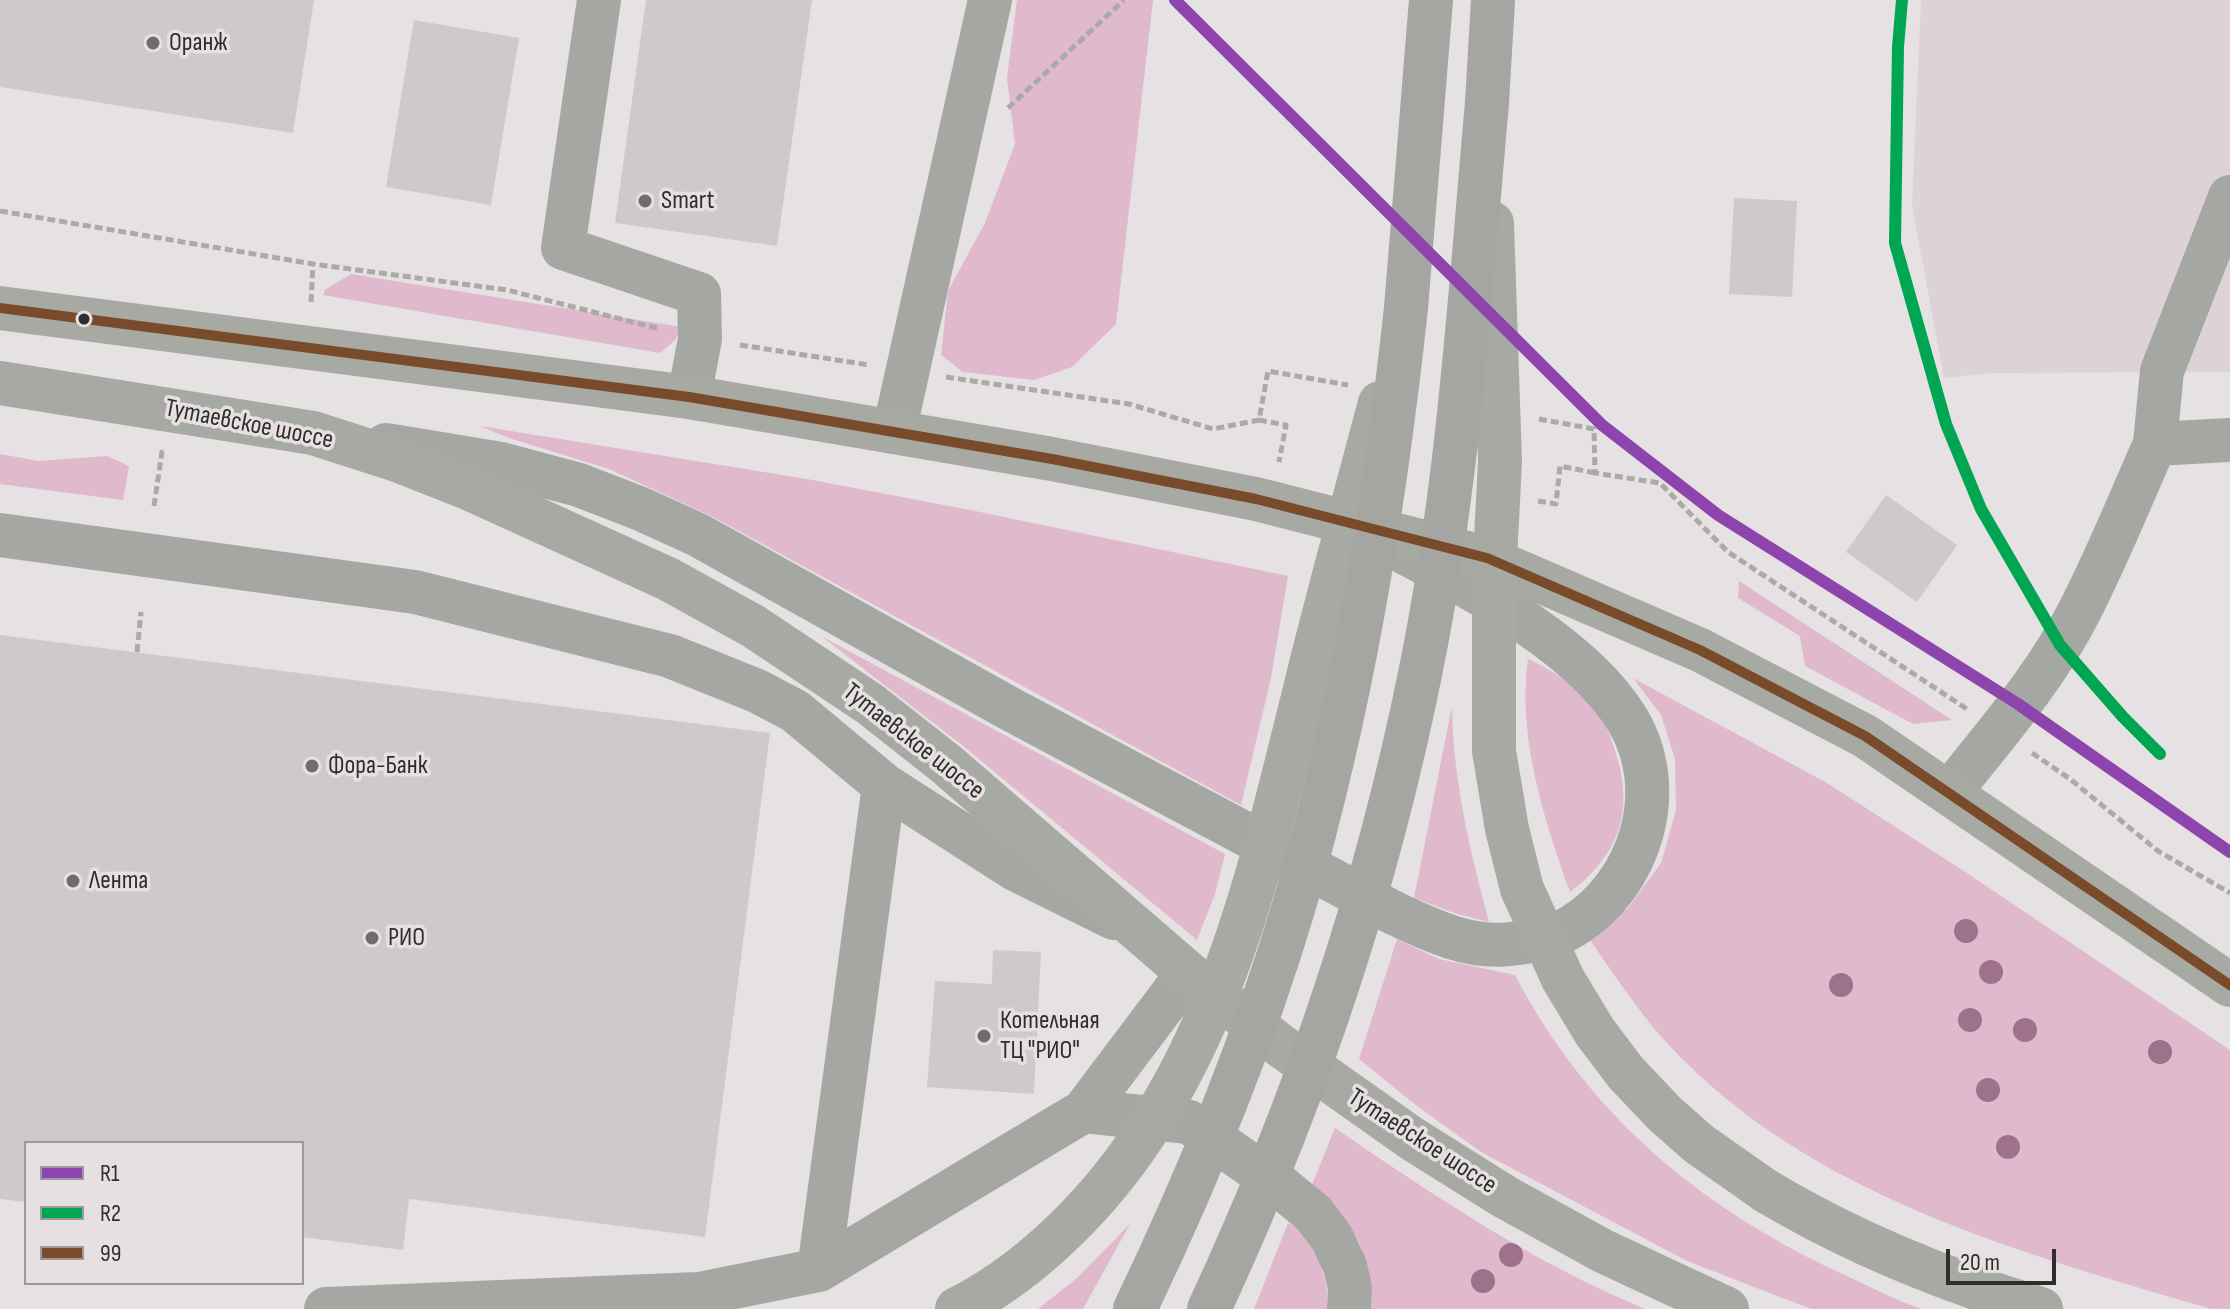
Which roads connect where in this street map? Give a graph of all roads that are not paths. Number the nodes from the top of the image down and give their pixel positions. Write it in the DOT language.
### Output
graph roads {
  1 [pos="599,0"];
  2 [pos="990,0"];
  3 [pos="1431,0"];
  4 [pos="1493,0"];
  5 [pos="1487,103"];
  6 [pos="2230,197"];
  7 [pos="0,308"];
  8 [pos="1406,308"];
  9 [pos="0,383"];
  10 [pos="689,397"];
  11 [pos="894,432"];
  12 [pos="313,433"];
  13 [pos="2230,440"];
  14 [pos="2155,444"];
  15 [pos="1341,519"];
  16 [pos="0,535"];
  17 [pos="753,626"];
  18 [pos="795,711"];
  19 [pos="884,785"];
  20 [pos="1950,792"];
  21 [pos="1142,932"];
  22 [pos="1188,973"];
  23 [pos="2230,985"];
  24 [pos="1084,1111"];
  25 [pos="819,1270"];
  26 [pos="326,1309"];
  27 [pos="957,1309"];
  28 [pos="1135,1309"];
  29 [pos="1209,1309"];
  30 [pos="1349,1309"];
  31 [pos="1727,1309"];
  32 [pos="2041,1309"];
  1 -- 10 [label="street"];
  2 -- 11 [label="street"];
  3 -- 8 [label="highway"];
  4 -- 5 [label="highway"];
  5 -- 29 [label="highway, bridge"];
  5 -- 32 [label="main road, bridge"];
  6 -- 14 [label="street"];
  7 -- 10 [label="main road"];
  8 -- 27 [label="main road, bridge"];
  8 -- 28 [label="highway, bridge"];
  9 -- 12 [label="main road, Тутаевское шоссе"];
  10 -- 11 [label="main road"];
  11 -- 15 [label="main road"];
  12 -- 15 [label="street"];
  12 -- 17 [label="main road, Тутаевское шоссе"];
  13 -- 14 [label="street"];
  14 -- 20 [label="street"];
  15 -- 20 [label="main road"];
  16 -- 18 [label="street"];
  17 -- 18 [label="street"];
  17 -- 21 [label="main road, Тутаевское шоссе"];
  18 -- 19 [label="street"];
  19 -- 21 [label="street"];
  19 -- 25 [label="street"];
  20 -- 23 [label="main road"];
  21 -- 22 [label="main road, Тутаевское шоссе"];
  22 -- 24 [label="street"];
  22 -- 31 [label="main road, Тутаевское шоссе"];
  24 -- 25 [label="street"];
  24 -- 30 [label="street"];
  25 -- 26 [label="street"];
}
